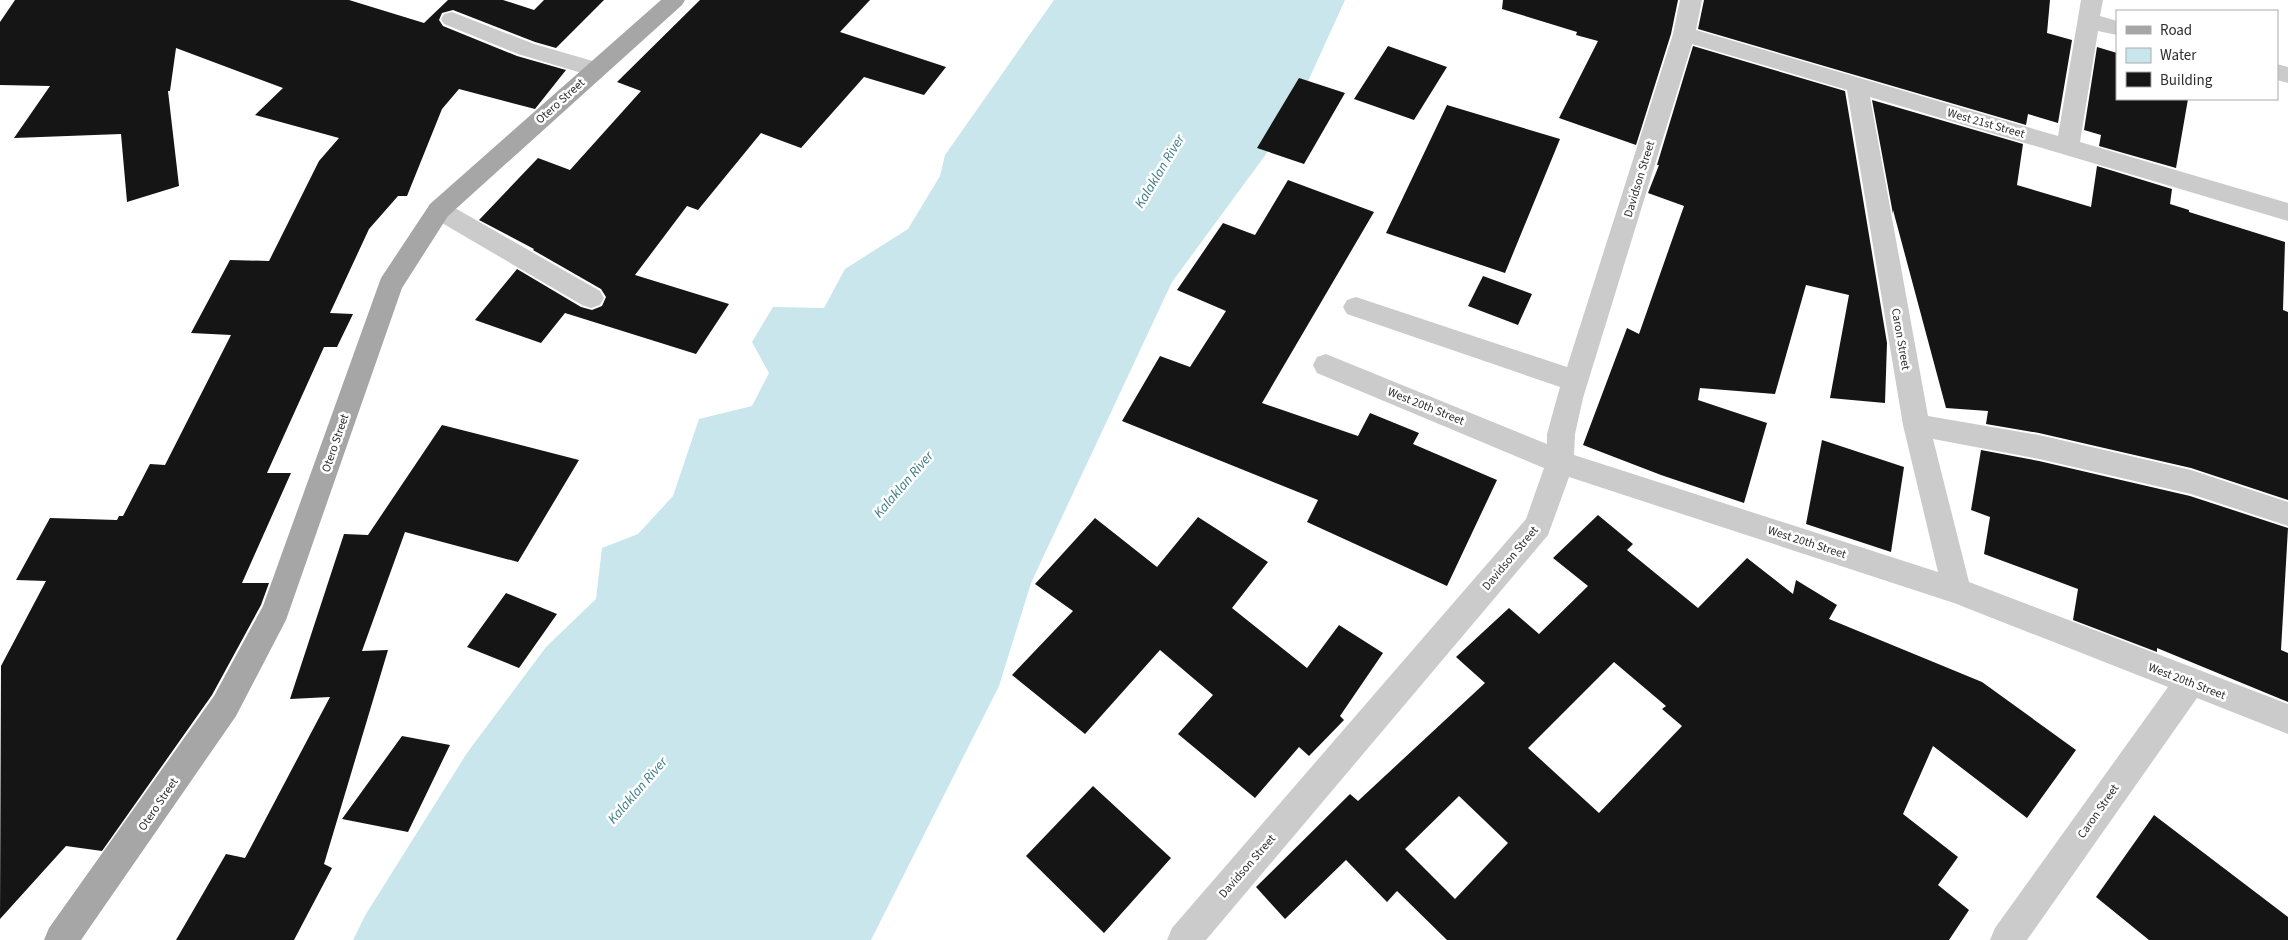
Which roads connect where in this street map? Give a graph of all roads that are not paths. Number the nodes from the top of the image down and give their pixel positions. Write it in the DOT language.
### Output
graph roads {
  1 [pos="674,0"];
  2 [pos="1691,0"];
  3 [pos="2091,10"];
  4 [pos="452,19"];
  5 [pos="2116,27"];
  6 [pos="1684,34"];
  7 [pos="595,69"];
  8 [pos="1857,85"];
  9 [pos="2068,147"];
  10 [pos="439,210"];
  11 [pos="2288,212"];
  12 [pos="591,298"];
  13 [pos="1356,307"];
  14 [pos="1326,365"];
  15 [pos="1575,381"];
  16 [pos="1916,425"];
  17 [pos="1560,462"];
  18 [pos="2288,514"];
  19 [pos="1957,591"];
  20 [pos="2190,682"];
  21 [pos="2288,719"];
  22 [pos="61,940"];
  23 [pos="1184,940"];
  24 [pos="2008,940"];
  1 -- 7 [label="main road, Otero Street"];
  2 -- 6 [label="street, Davidson Street"];
  3 -- 5 [label="street"];
  3 -- 9 [label="street"];
  4 -- 7 [label="street"];
  6 -- 8 [label="street, West 21st Street"];
  6 -- 15 [label="street, Davidson Street"];
  7 -- 10 [label="main road, Otero Street"];
  8 -- 9 [label="street, West 21st Street"];
  8 -- 16 [label="street, Caron Street"];
  9 -- 11 [label="street, West 21st Street"];
  10 -- 12 [label="street"];
  10 -- 22 [label="main road, Otero Street"];
  13 -- 15 [label="street"];
  14 -- 17 [label="street, West 20th Street"];
  15 -- 17 [label="street, Davidson Street"];
  16 -- 18 [label="street"];
  16 -- 19 [label="street, Caron Street"];
  17 -- 19 [label="street, West 20th Street"];
  17 -- 23 [label="street, Davidson Street"];
  19 -- 20 [label="street, West 20th Street"];
  20 -- 21 [label="street, West 20th Street"];
  20 -- 24 [label="street, Caron Street"];
}
